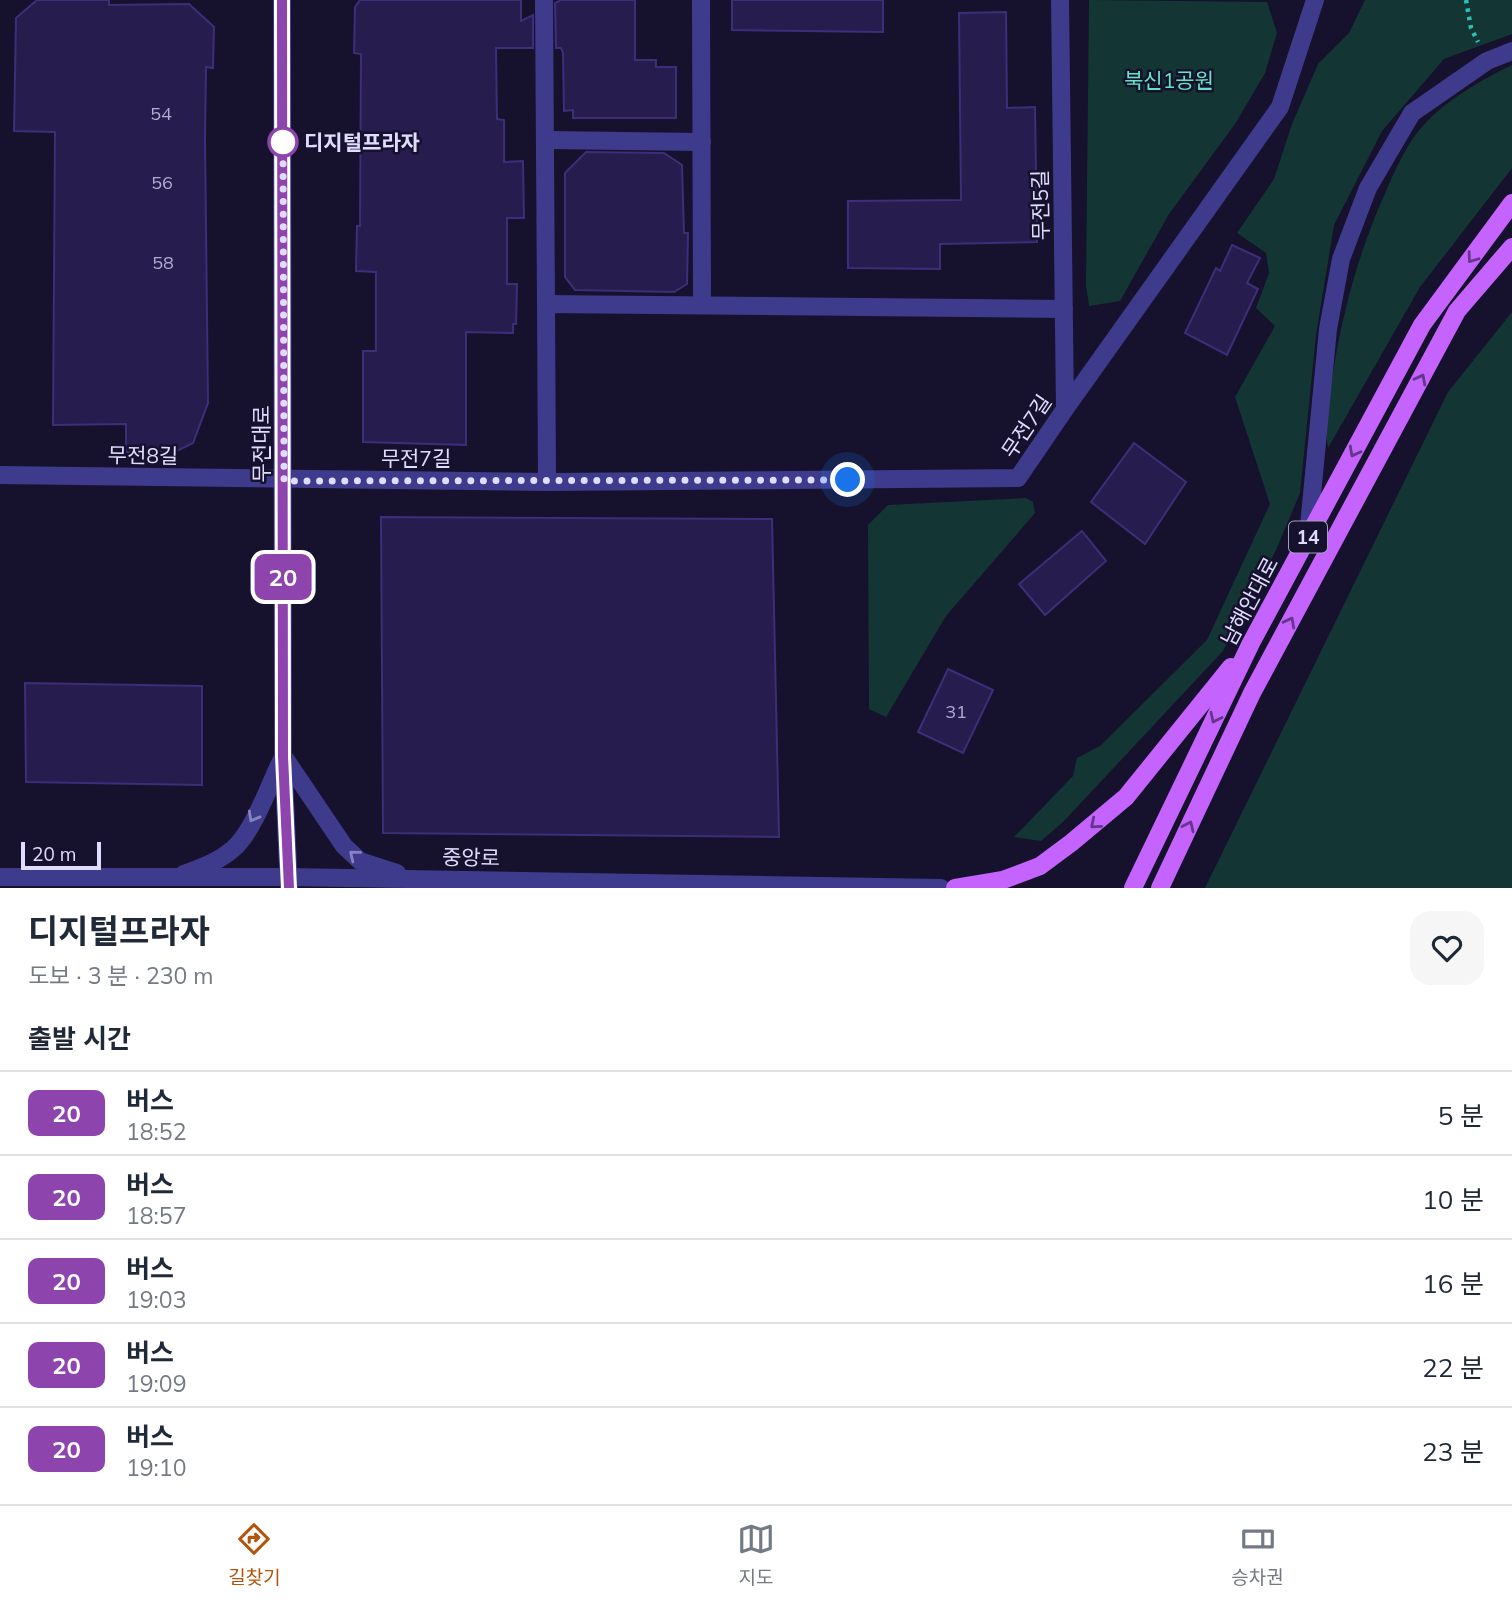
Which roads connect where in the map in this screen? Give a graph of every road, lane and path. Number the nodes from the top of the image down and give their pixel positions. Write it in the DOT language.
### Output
graph roads {
  1 [pos="282,0"];
  2 [pos="544,0"];
  3 [pos="701,0"];
  4 [pos="1060,0"];
  5 [pos="1315,0"];
  6 [pos="1466,0"];
  7 [pos="1512,51"];
  8 [pos="1487,61"];
  9 [pos="546,140"];
  10 [pos="702,142"];
  11 [pos="1512,203"];
  12 [pos="1512,247"];
  13 [pos="545,304"];
  14 [pos="702,305"];
  15 [pos="1064,309"];
  16 [pos="1065,409"];
  17 [pos="0,475"];
  18 [pos="284,481"];
  19 [pos="547,482"];
  20 [pos="1307,539"];
  21 [pos="1251,643"];
  22 [pos="283,756"];
  23 [pos="0,877"];
  24 [pos="173,878"];
  25 [pos="417,879"];
  26 [pos="289,883"];
  27 [pos="941,888"];
  28 [pos="955,888"];
  29 [pos="1133,888"];
  30 [pos="1160,888"];
  1 -- 18 [label="street, 무전대로"];
  2 -- 9 [label="street"];
  3 -- 10 [label="street"];
  4 -- 15 [label="street, 무전5길"];
  5 -- 16 [label="street, 무전7길"];
  6 -- 8 [label="path"];
  7 -- 8 [label="street"];
  8 -- 20 [label="street"];
  9 -- 10 [label="street"];
  9 -- 13 [label="street"];
  10 -- 14 [label="street"];
  11 -- 20 [label="main road, 남해안대로 / 14, one-way"];
  30 -- 12 [label="main road, 14, one-way"];
  13 -- 14 [label="street"];
  13 -- 19 [label="street"];
  14 -- 15 [label="street"];
  15 -- 16 [label="street, 무전5길"];
  16 -- 19 [label="street, 무전7길"];
  17 -- 18 [label="street, 무전8길"];
  18 -- 19 [label="street, 무전7길"];
  18 -- 22 [label="street, 무전대로"];
  20 -- 21 [label="main road, 남해안대로 / 14"];
  21 -- 28 [label="main road, one-way"];
  21 -- 29 [label="main road, 남해안대로 / 14, one-way"];
  22 -- 24 [label="street, one-way"];
  25 -- 22 [label="street, one-way"];
  22 -- 26 [label="street, 무전대로"];
  23 -- 24 [label="street, 중앙로"];
  24 -- 26 [label="street, 중앙로"];
  25 -- 26 [label="street, 중앙로"];
  25 -- 27 [label="street, 중앙로"];
}
